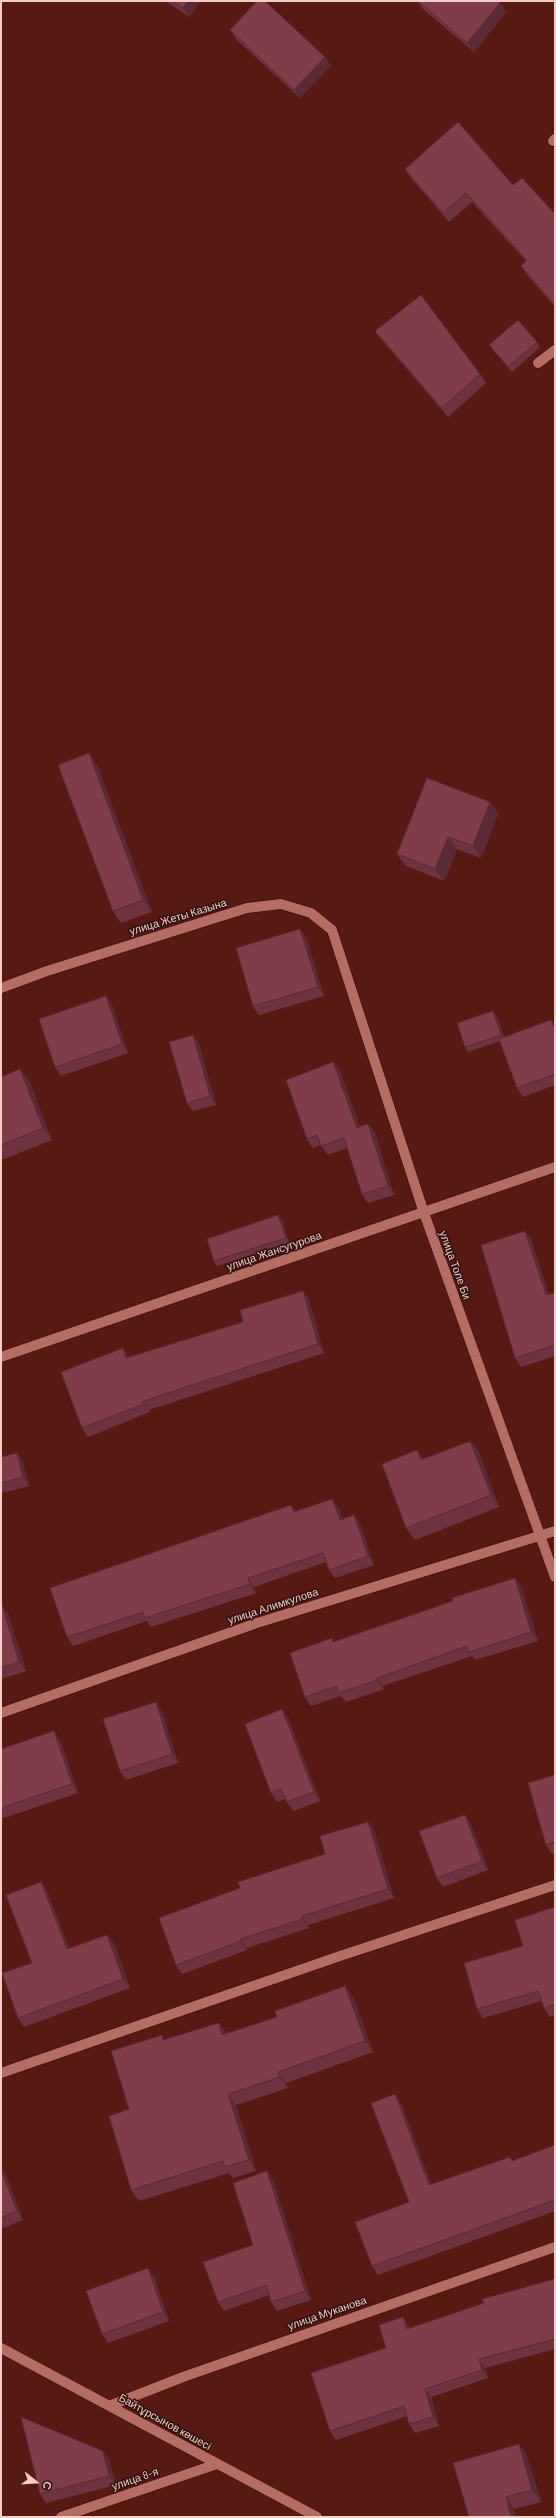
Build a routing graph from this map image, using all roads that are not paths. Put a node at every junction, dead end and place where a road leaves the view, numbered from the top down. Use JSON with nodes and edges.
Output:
{"nodes":[{"id":1,"x":555,"y":350,"type":"edge"},
{"id":2,"x":538,"y":363,"type":"dead end"},
{"id":3,"x":342,"y":958,"type":"joint"},
{"id":4,"x":1,"y":988,"type":"edge"},
{"id":5,"x":555,"y":1167,"type":"edge"},
{"id":6,"x":424,"y":1213,"type":"junction"},
{"id":7,"x":1,"y":1357,"type":"edge"},
{"id":8,"x":555,"y":1531,"type":"edge"},
{"id":9,"x":540,"y":1536,"type":"junction"},
{"id":10,"x":555,"y":1577,"type":"edge"},
{"id":11,"x":1,"y":1712,"type":"edge"},
{"id":12,"x":555,"y":1885,"type":"edge"},
{"id":13,"x":1,"y":2073,"type":"edge"},
{"id":14,"x":555,"y":2247,"type":"edge"},
{"id":15,"x":1,"y":2348,"type":"edge"},
{"id":16,"x":109,"y":2406,"type":"junction"},
{"id":17,"x":217,"y":2464,"type":"junction"},
{"id":18,"x":61,"y":2517,"type":"edge"},
{"id":19,"x":317,"y":2517,"type":"edge"}],
"edges":[{"from":1,"to":2,"type":"street"},
{"from":3,"to":4,"type":"street","name":"улица Жеты Казына"},
{"from":3,"to":6,"type":"street","name":"улица Толе Би"},
{"from":5,"to":6,"type":"street","name":"улица Жансугурова"},
{"from":6,"to":7,"type":"street","name":"улица Жансугурова"},
{"from":6,"to":9,"type":"street","name":"улица Толе Би"},
{"from":8,"to":9,"type":"street","name":"улица Алимкулова"},
{"from":9,"to":10,"type":"street","name":"улица Толе Би"},
{"from":9,"to":11,"type":"street","name":"улица Алимкулова"},
{"from":12,"to":13,"type":"street"},
{"from":14,"to":16,"type":"street","name":"улица Муканова"},
{"from":15,"to":16,"type":"street","name":"Байтұрсынов көшесі"},
{"from":16,"to":17,"type":"street","name":"Байтұрсынов көшесі"},
{"from":17,"to":18,"type":"street","name":"улица 8-я"},
{"from":17,"to":19,"type":"street","name":"Байтұрсынов көшесі"}]}
